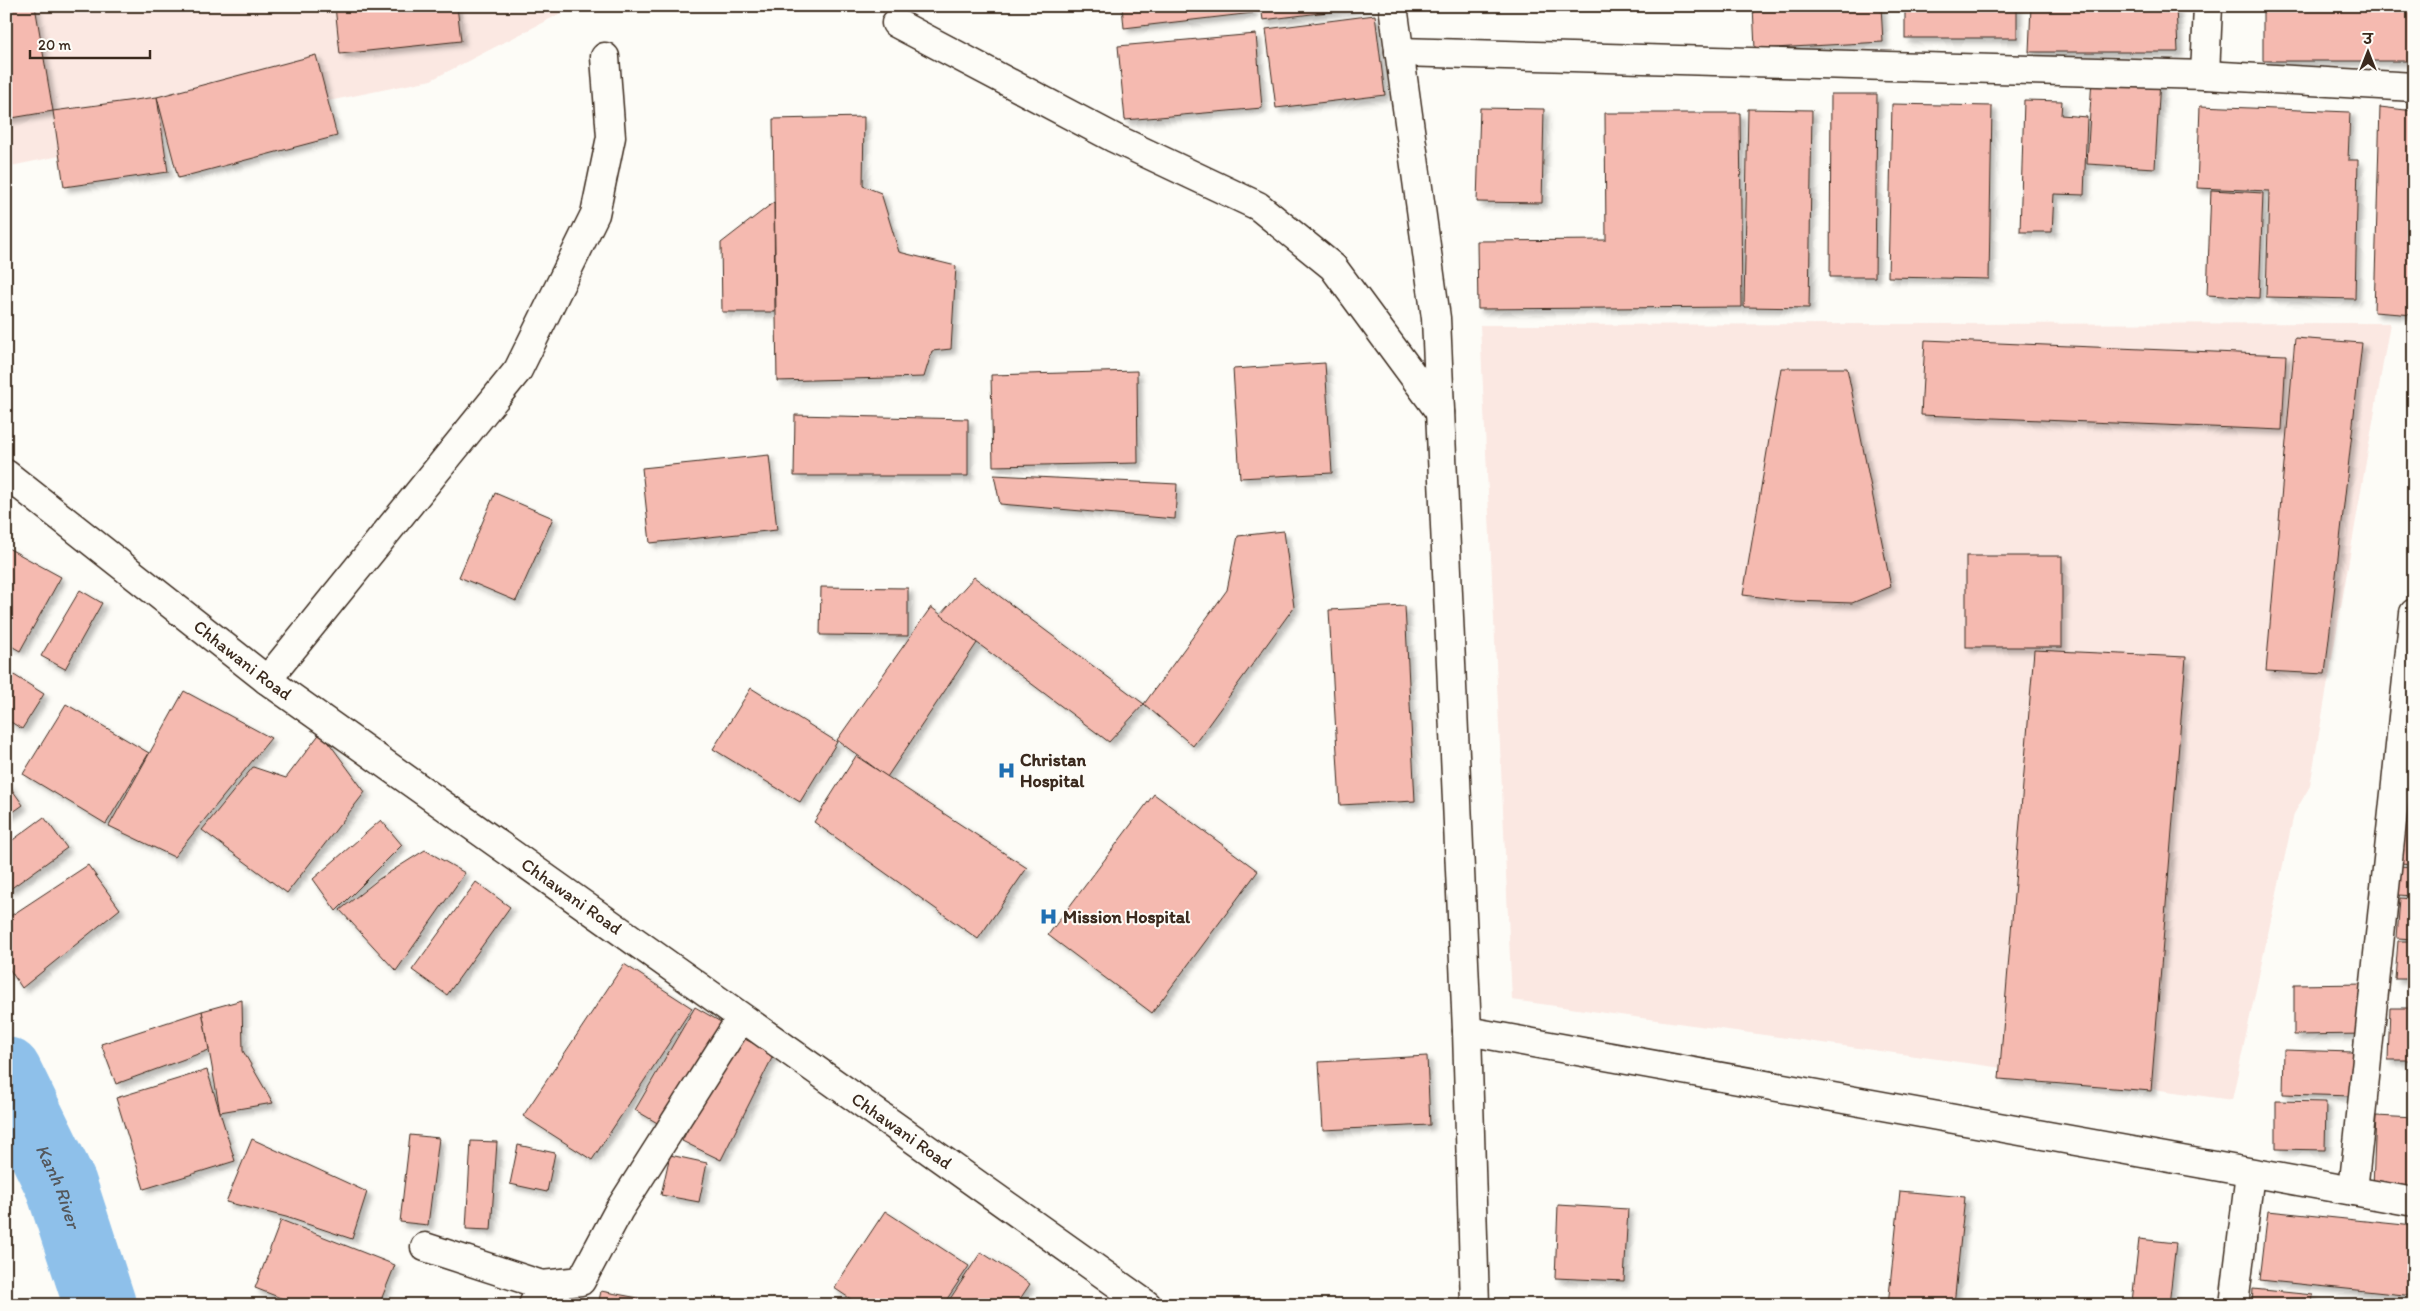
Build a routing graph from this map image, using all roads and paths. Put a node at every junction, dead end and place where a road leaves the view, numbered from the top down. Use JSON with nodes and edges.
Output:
{"nodes":[{"id":1,"x":1393,"y":6,"type":"edge"},
{"id":2,"x":2208,"y":6,"type":"edge"},
{"id":3,"x":896,"y":23,"type":"dead end"},
{"id":4,"x":1400,"y":52,"type":"junction"},
{"id":5,"x":605,"y":57,"type":"dead end"},
{"id":6,"x":2205,"y":75,"type":"junction"},
{"id":7,"x":2414,"y":87,"type":"edge"},
{"id":8,"x":1440,"y":412,"type":"junction"},
{"id":9,"x":6,"y":474,"type":"edge"},
{"id":10,"x":2414,"y":613,"type":"edge"},
{"id":11,"x":266,"y":680,"type":"junction"},
{"id":12,"x":741,"y":1018,"type":"junction"},
{"id":13,"x":1467,"y":1031,"type":"junction"},
{"id":14,"x":2250,"y":1173,"type":"junction"},
{"id":15,"x":2353,"y":1191,"type":"junction"},
{"id":16,"x":2414,"y":1202,"type":"edge"},
{"id":17,"x":425,"y":1247,"type":"dead end"},
{"id":18,"x":538,"y":1295,"type":"edge"},
{"id":19,"x":1147,"y":1305,"type":"edge"},
{"id":20,"x":1475,"y":1305,"type":"edge"},
{"id":21,"x":2234,"y":1305,"type":"edge"}],
"edges":[{"from":1,"to":4,"type":"street"},
{"from":2,"to":6,"type":"street"},
{"from":3,"to":8,"type":"street"},
{"from":4,"to":6,"type":"street"},
{"from":4,"to":8,"type":"street"},
{"from":5,"to":11,"type":"street"},
{"from":6,"to":7,"type":"street"},
{"from":8,"to":13,"type":"street"},
{"from":9,"to":11,"type":"street","name":"Chhawani Road"},
{"from":10,"to":15,"type":"street"},
{"from":11,"to":12,"type":"street","name":"Chhawani Road"},
{"from":12,"to":18,"type":"street"},
{"from":12,"to":19,"type":"street","name":"Chhawani Road"},
{"from":13,"to":14,"type":"street"},
{"from":13,"to":20,"type":"street"},
{"from":14,"to":15,"type":"street"},
{"from":14,"to":21,"type":"street"},
{"from":15,"to":16,"type":"street"},
{"from":17,"to":18,"type":"street"}]}
